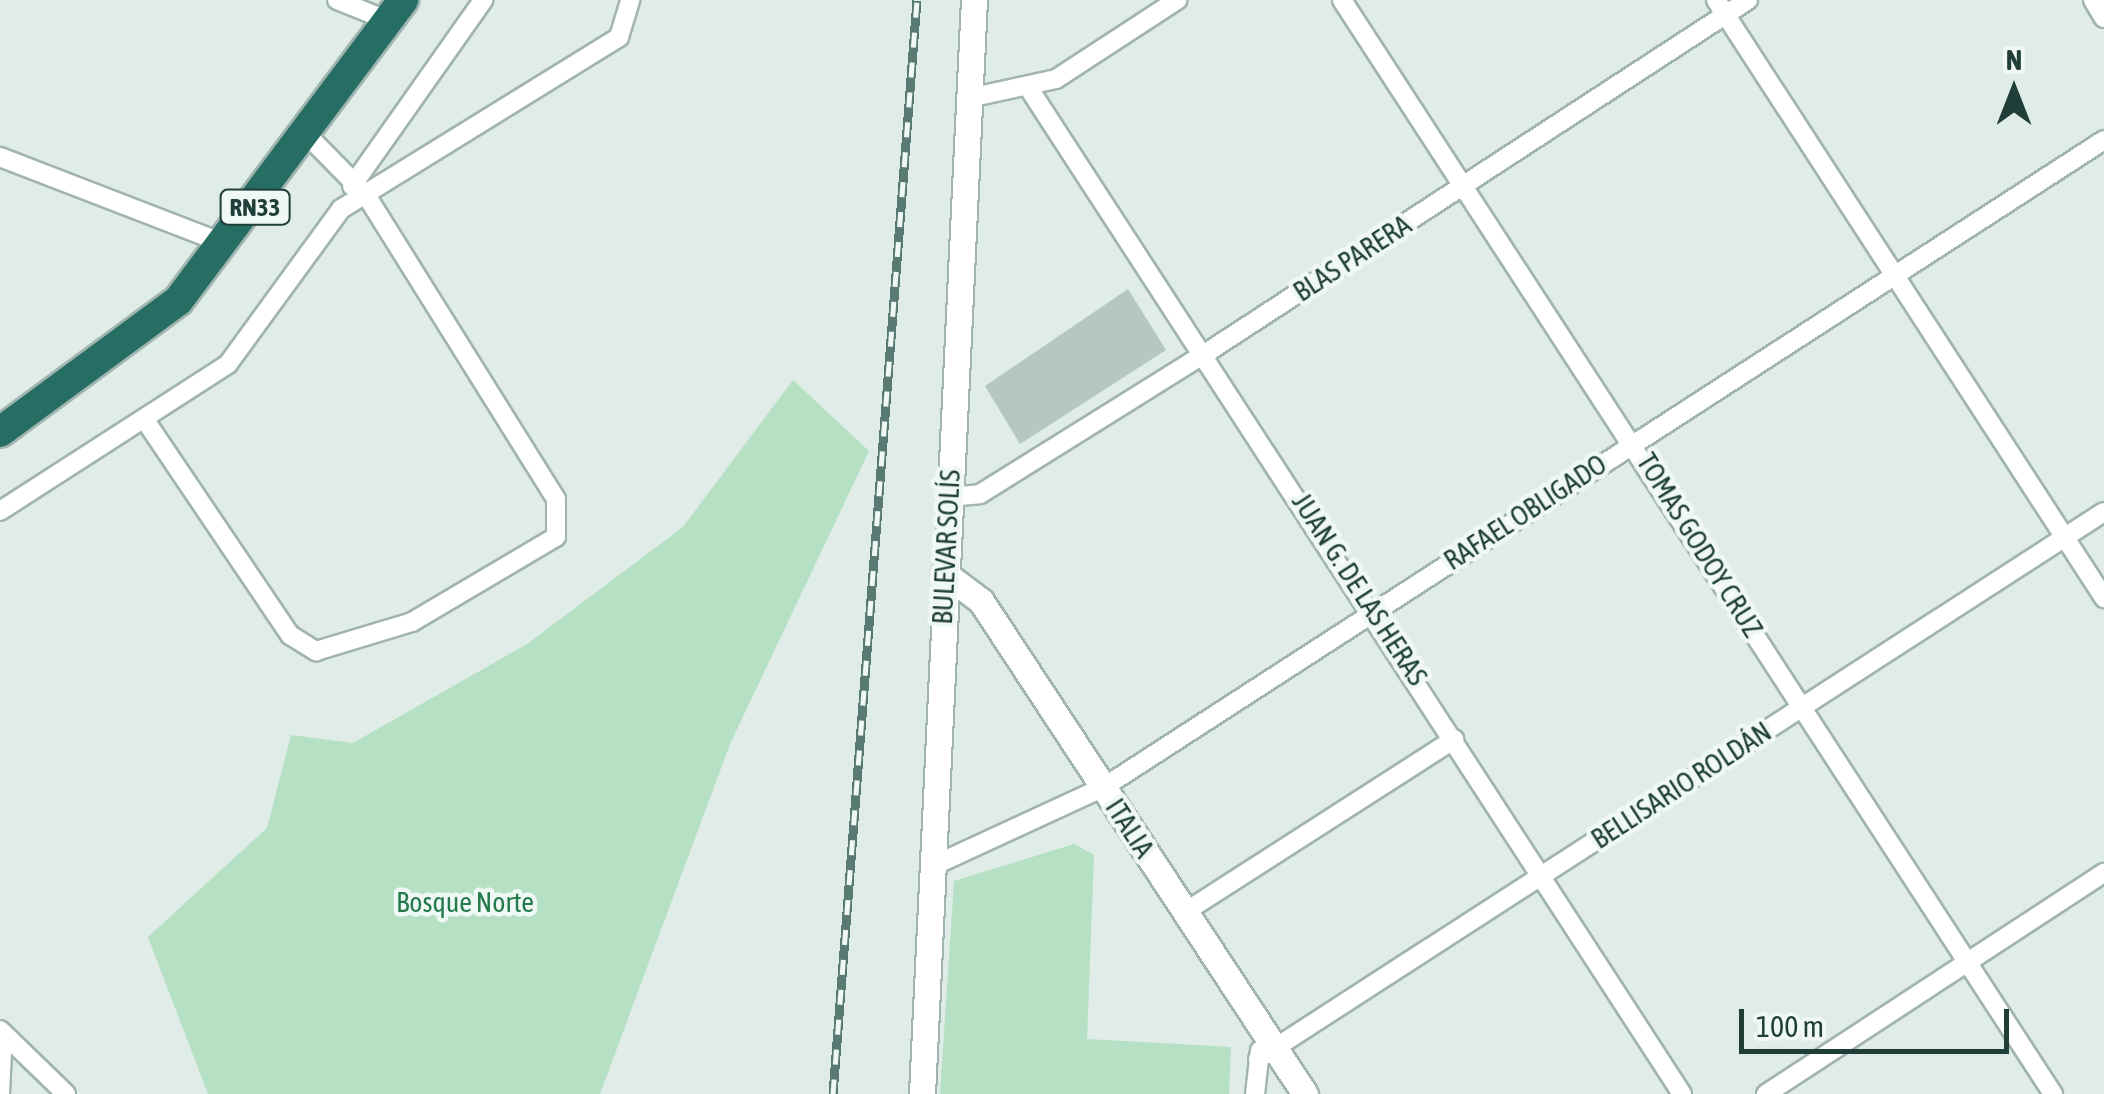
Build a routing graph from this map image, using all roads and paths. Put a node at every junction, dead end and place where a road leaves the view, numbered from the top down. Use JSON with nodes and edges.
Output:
{"nodes":[{"id":1,"x":338,"y":0,"type":"edge"},
{"id":2,"x":482,"y":0,"type":"edge"},
{"id":3,"x":630,"y":0,"type":"edge"},
{"id":4,"x":974,"y":0,"type":"edge"},
{"id":5,"x":1178,"y":0,"type":"edge"},
{"id":6,"x":1342,"y":0,"type":"edge"},
{"id":7,"x":1748,"y":0,"type":"edge"},
{"id":8,"x":2093,"y":0,"type":"edge"},
{"id":9,"x":1720,"y":7,"type":"edge"},
{"id":10,"x":396,"y":10,"type":"edge"},
{"id":11,"x":2104,"y":18,"type":"edge"},
{"id":12,"x":1030,"y":90,"type":"junction"},
{"id":13,"x":969,"y":98,"type":"junction"},
{"id":14,"x":308,"y":136,"type":"junction"},
{"id":15,"x":2104,"y":140,"type":"edge"},
{"id":16,"x":0,"y":157,"type":"edge"},
{"id":17,"x":355,"y":180,"type":"junction"},
{"id":18,"x":1464,"y":186,"type":"junction"},
{"id":19,"x":367,"y":196,"type":"junction"},
{"id":20,"x":341,"y":210,"type":"junction"},
{"id":21,"x":227,"y":245,"type":"junction"},
{"id":22,"x":1893,"y":276,"type":"junction"},
{"id":23,"x":1206,"y":353,"type":"junction"},
{"id":24,"x":147,"y":422,"type":"junction"},
{"id":25,"x":0,"y":432,"type":"edge"},
{"id":26,"x":1634,"y":441,"type":"junction"},
{"id":27,"x":948,"y":496,"type":"junction"},
{"id":28,"x":0,"y":512,"type":"edge"},
{"id":29,"x":2104,"y":512,"type":"edge"},
{"id":30,"x":2065,"y":537,"type":"junction"},
{"id":31,"x":944,"y":572,"type":"junction"},
{"id":32,"x":2104,"y":598,"type":"edge"},
{"id":33,"x":1376,"y":610,"type":"junction"},
{"id":34,"x":1803,"y":706,"type":"junction"},
{"id":35,"x":1454,"y":739,"type":"junction"},
{"id":36,"x":1104,"y":787,"type":"junction"},
{"id":37,"x":935,"y":865,"type":"junction"},
{"id":38,"x":2104,"y":873,"type":"edge"},
{"id":39,"x":1542,"y":876,"type":"junction"},
{"id":40,"x":1185,"y":912,"type":"junction"},
{"id":41,"x":1968,"y":960,"type":"junction"},
{"id":42,"x":1,"y":1032,"type":"edge"},
{"id":43,"x":1265,"y":1047,"type":"junction"},
{"id":44,"x":0,"y":1093,"type":"edge"},
{"id":45,"x":66,"y":1094,"type":"edge"},
{"id":46,"x":922,"y":1094,"type":"edge"},
{"id":47,"x":1255,"y":1094,"type":"edge"},
{"id":48,"x":1305,"y":1094,"type":"edge"},
{"id":49,"x":1682,"y":1094,"type":"edge"},
{"id":50,"x":1766,"y":1094,"type":"edge"},
{"id":51,"x":2054,"y":1094,"type":"edge"}],
"edges":[{"from":1,"to":10,"type":"street"},
{"from":2,"to":17,"type":"street"},
{"from":3,"to":19,"type":"street"},
{"from":4,"to":13,"type":"street","name":"BULEVAR SOLÍS"},
{"from":5,"to":12,"type":"street"},
{"from":6,"to":18,"type":"street","name":"TOMAS GODOY CRUZ"},
{"from":7,"to":9,"type":"street","name":"BLAS PARERA"},
{"from":8,"to":11,"type":"street"},
{"from":9,"to":18,"type":"street","name":"BLAS PARERA"},
{"from":9,"to":22,"type":"street"},
{"from":10,"to":14,"type":"highway","number":"RN33"},
{"from":12,"to":13,"type":"street"},
{"from":12,"to":23,"type":"street","name":"JUAN G. DE LAS HERAS"},
{"from":13,"to":27,"type":"street","name":"BULEVAR SOLÍS"},
{"from":14,"to":17,"type":"street"},
{"from":14,"to":21,"type":"highway","number":"RN33"},
{"from":15,"to":22,"type":"street","name":"RAFAEL OBLIGADO"},
{"from":16,"to":21,"type":"street"},
{"from":17,"to":19,"type":"street"},
{"from":17,"to":20,"type":"street"},
{"from":18,"to":23,"type":"street","name":"BLAS PARERA"},
{"from":18,"to":26,"type":"street","name":"TOMAS GODOY CRUZ"},
{"from":19,"to":20,"type":"street"},
{"from":19,"to":24,"type":"street"},
{"from":20,"to":24,"type":"street"},
{"from":21,"to":25,"type":"highway","number":"RN33"},
{"from":22,"to":26,"type":"street","name":"RAFAEL OBLIGADO"},
{"from":22,"to":30,"type":"street"},
{"from":23,"to":27,"type":"street","name":"BLAS PARERA"},
{"from":23,"to":33,"type":"street","name":"JUAN G. DE LAS HERAS"},
{"from":24,"to":28,"type":"street"},
{"from":26,"to":33,"type":"street","name":"RAFAEL OBLIGADO"},
{"from":26,"to":34,"type":"street","name":"TOMAS GODOY CRUZ"},
{"from":27,"to":31,"type":"street","name":"BULEVAR SOLÍS"},
{"from":29,"to":30,"type":"street","name":"BELLISARIO ROLDÁN"},
{"from":30,"to":32,"type":"street"},
{"from":30,"to":34,"type":"street","name":"BELLISARIO ROLDÁN"},
{"from":31,"to":36,"type":"street","name":"ITALIA"},
{"from":31,"to":37,"type":"street","name":"BULEVAR SOLÍS"},
{"from":33,"to":35,"type":"street","name":"JUAN G. DE LAS HERAS"},
{"from":33,"to":36,"type":"street","name":"RAFAEL OBLIGADO"},
{"from":34,"to":39,"type":"street","name":"BELLISARIO ROLDÁN"},
{"from":34,"to":41,"type":"street","name":"TOMAS GODOY CRUZ"},
{"from":35,"to":39,"type":"street","name":"JUAN G. DE LAS HERAS"},
{"from":35,"to":40,"type":"street"},
{"from":36,"to":37,"type":"street","name":"RAFAEL OBLIGADO"},
{"from":36,"to":40,"type":"street","name":"ITALIA"},
{"from":37,"to":46,"type":"street","name":"BULEVAR SOLÍS"},
{"from":38,"to":41,"type":"street"},
{"from":39,"to":43,"type":"street","name":"BELLISARIO ROLDÁN"},
{"from":39,"to":49,"type":"street","name":"JUAN G. DE LAS HERAS"},
{"from":40,"to":43,"type":"street","name":"ITALIA"},
{"from":41,"to":50,"type":"street"},
{"from":41,"to":51,"type":"street","name":"TOMAS GODOY CRUZ"},
{"from":42,"to":44,"type":"street"},
{"from":42,"to":45,"type":"street"},
{"from":43,"to":47,"type":"street"},
{"from":43,"to":48,"type":"street","name":"ITALIA"}]}
